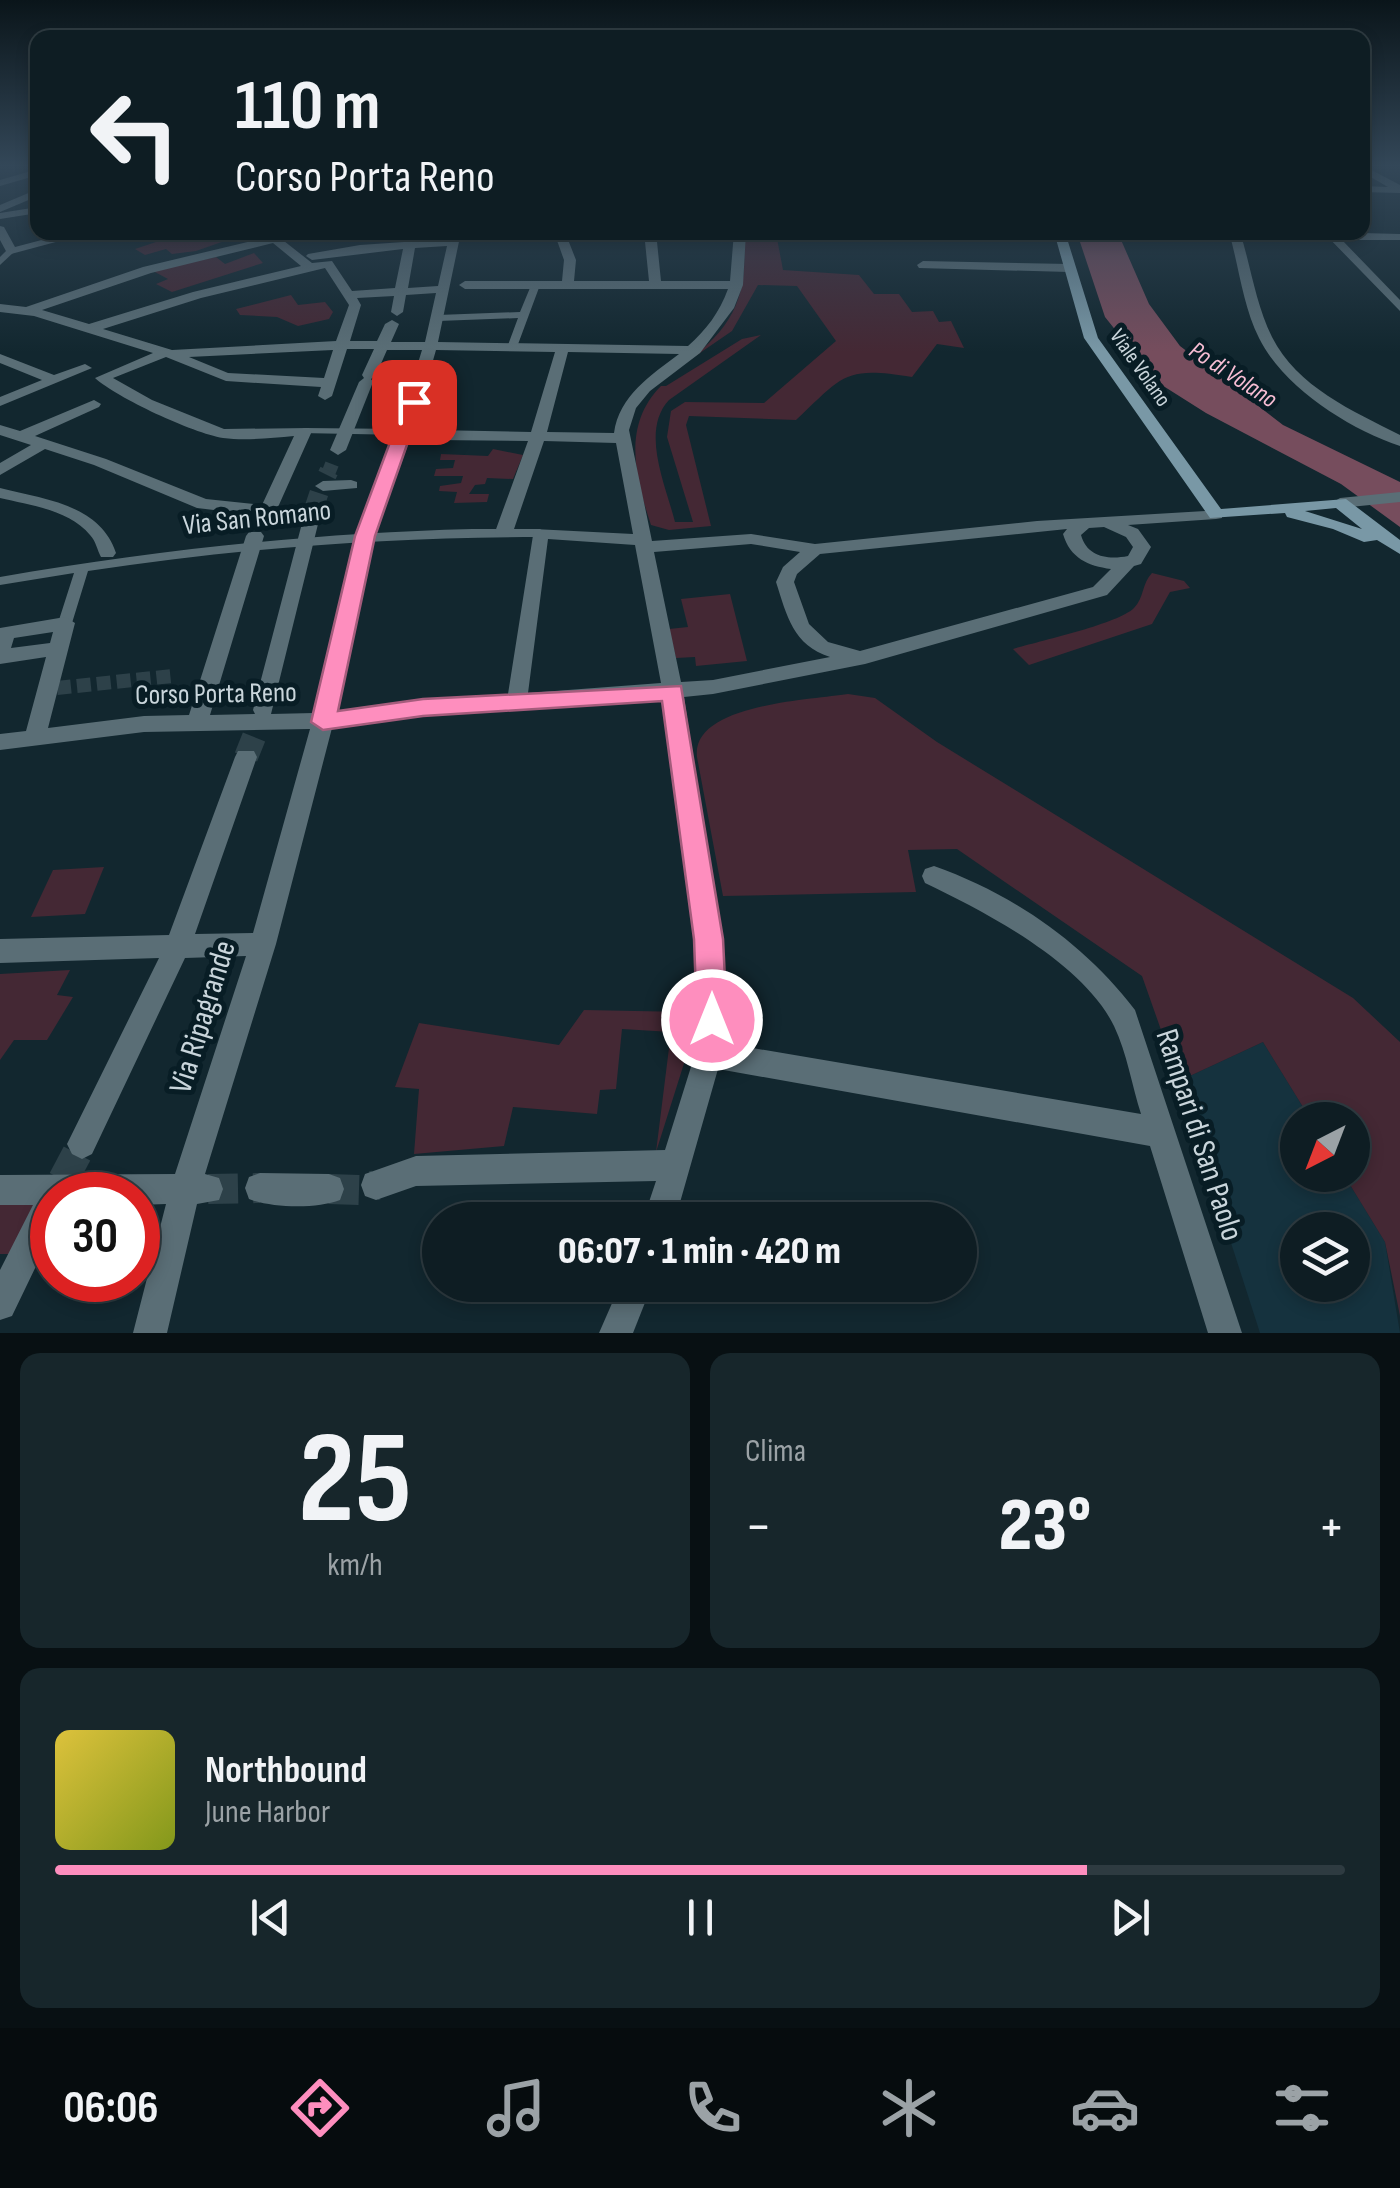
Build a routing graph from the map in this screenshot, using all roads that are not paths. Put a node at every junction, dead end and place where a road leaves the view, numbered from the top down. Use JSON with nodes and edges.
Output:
{"nodes":[{"id":1,"x":0,"y":229,"type":"edge"},
{"id":2,"x":1370,"y":236,"type":"edge"},
{"id":3,"x":1400,"y":238,"type":"edge"},
{"id":4,"x":56,"y":240,"type":"edge"},
{"id":5,"x":262,"y":240,"type":"edge"},
{"id":6,"x":277,"y":240,"type":"edge"},
{"id":7,"x":403,"y":240,"type":"edge"},
{"id":8,"x":411,"y":240,"type":"edge"},
{"id":9,"x":455,"y":240,"type":"edge"},
{"id":10,"x":562,"y":240,"type":"edge"},
{"id":11,"x":651,"y":240,"type":"edge"},
{"id":12,"x":740,"y":240,"type":"edge"},
{"id":13,"x":1061,"y":240,"type":"edge"},
{"id":14,"x":1236,"y":240,"type":"edge"},
{"id":15,"x":1336,"y":240,"type":"edge"},
{"id":16,"x":11,"y":251,"type":"junction"},
{"id":17,"x":0,"y":262,"type":"edge"},
{"id":18,"x":305,"y":263,"type":"junction"},
{"id":19,"x":923,"y":265,"type":"dead end"},
{"id":20,"x":1069,"y":268,"type":"junction"},
{"id":21,"x":535,"y":285,"type":"junction"},
{"id":22,"x":568,"y":285,"type":"junction"},
{"id":23,"x":656,"y":285,"type":"junction"},
{"id":24,"x":737,"y":285,"type":"junction"},
{"id":25,"x":453,"y":286,"type":"junction"},
{"id":26,"x":402,"y":291,"type":"junction"},
{"id":27,"x":350,"y":295,"type":"junction"},
{"id":28,"x":1400,"y":307,"type":"edge"},
{"id":29,"x":0,"y":308,"type":"edge"},
{"id":30,"x":28,"y":311,"type":"junction"},
{"id":31,"x":525,"y":316,"type":"junction"},
{"id":32,"x":438,"y":318,"type":"junction"},
{"id":33,"x":88,"y":329,"type":"junction"},
{"id":34,"x":431,"y":344,"type":"junction"},
{"id":35,"x":345,"y":345,"type":"junction"},
{"id":36,"x":382,"y":345,"type":"junction"},
{"id":37,"x":513,"y":345,"type":"junction"},
{"id":38,"x":563,"y":346,"type":"junction"},
{"id":39,"x":628,"y":348,"type":"junction"},
{"id":40,"x":694,"y":350,"type":"junction"},
{"id":41,"x":169,"y":354,"type":"junction"},
{"id":42,"x":0,"y":358,"type":"edge"},
{"id":43,"x":85,"y":368,"type":"dead end"},
{"id":44,"x":53,"y":380,"type":"junction"},
{"id":45,"x":653,"y":384,"type":"junction"},
{"id":46,"x":0,"y":402,"type":"edge"},
{"id":47,"x":94,"y":404,"type":"dead end"},
{"id":48,"x":0,"y":430,"type":"edge"},
{"id":49,"x":304,"y":430,"type":"junction"},
{"id":50,"x":346,"y":430,"type":"junction"},
{"id":51,"x":404,"y":433,"type":"junction"},
{"id":52,"x":433,"y":435,"type":"joint"},
{"id":53,"x":538,"y":436,"type":"junction"},
{"id":54,"x":18,"y":438,"type":"junction"},
{"id":55,"x":621,"y":438,"type":"junction"},
{"id":56,"x":1400,"y":440,"type":"edge"},
{"id":57,"x":43,"y":444,"type":"junction"},
{"id":58,"x":0,"y":470,"type":"edge"},
{"id":59,"x":327,"y":477,"type":"junction"},
{"id":60,"x":351,"y":485,"type":"dead end"},
{"id":61,"x":0,"y":492,"type":"edge"},
{"id":62,"x":1400,"y":497,"type":"edge"},
{"id":63,"x":1340,"y":503,"type":"junction"},
{"id":64,"x":1272,"y":510,"type":"junction"},
{"id":65,"x":1216,"y":514,"type":"junction"},
{"id":66,"x":1194,"y":516,"type":"junction"},
{"id":67,"x":1107,"y":523,"type":"junction"},
{"id":68,"x":1084,"y":524,"type":"junction"},
{"id":69,"x":1026,"y":527,"type":"junction"},
{"id":70,"x":258,"y":529,"type":"junction"},
{"id":71,"x":504,"y":532,"type":"junction"},
{"id":72,"x":540,"y":533,"type":"junction"},
{"id":73,"x":365,"y":536,"type":"junction"},
{"id":74,"x":304,"y":538,"type":"junction"},
{"id":75,"x":1138,"y":538,"type":"junction"},
{"id":76,"x":1072,"y":541,"type":"junction"},
{"id":77,"x":643,"y":544,"type":"junction"},
{"id":78,"x":815,"y":549,"type":"junction"},
{"id":79,"x":1400,"y":551,"type":"edge"},
{"id":80,"x":106,"y":558,"type":"junction"},
{"id":81,"x":1089,"y":558,"type":"junction"},
{"id":82,"x":1127,"y":563,"type":"junction"},
{"id":83,"x":83,"y":566,"type":"junction"},
{"id":84,"x":0,"y":581,"type":"edge"},
{"id":85,"x":1075,"y":597,"type":"junction"},
{"id":86,"x":65,"y":622,"type":"junction"},
{"id":87,"x":60,"y":648,"type":"junction"},
{"id":88,"x":0,"y":655,"type":"edge"},
{"id":89,"x":865,"y":657,"type":"junction"},
{"id":90,"x":673,"y":692,"type":"junction"},
{"id":91,"x":517,"y":702,"type":"junction"},
{"id":92,"x":323,"y":722,"type":"junction"},
{"id":93,"x":197,"y":724,"type":"junction"},
{"id":94,"x":256,"y":730,"type":"junction"},
{"id":95,"x":34,"y":736,"type":"junction"},
{"id":96,"x":0,"y":742,"type":"edge"},
{"id":97,"x":934,"y":876,"type":"dead end"},
{"id":98,"x":262,"y":944,"type":"junction"},
{"id":99,"x":178,"y":946,"type":"junction"},
{"id":100,"x":0,"y":951,"type":"edge"},
{"id":101,"x":710,"y":1054,"type":"junction"},
{"id":102,"x":1163,"y":1133,"type":"junction"},
{"id":103,"x":82,"y":1144,"type":"tunnel mouth"},
{"id":104,"x":678,"y":1165,"type":"junction"},
{"id":105,"x":376,"y":1185,"type":"tunnel mouth"},
{"id":106,"x":260,"y":1188,"type":"tunnel mouth"},
{"id":107,"x":329,"y":1189,"type":"tunnel mouth"},
{"id":108,"x":0,"y":1190,"type":"edge"},
{"id":109,"x":160,"y":1190,"type":"edge"},
{"id":110,"x":196,"y":1190,"type":"junction"},
{"id":111,"x":30,"y":1191,"type":"edge"},
{"id":112,"x":665,"y":1202,"type":"edge"},
{"id":113,"x":30,"y":1246,"type":"edge"},
{"id":114,"x":629,"y":1302,"type":"edge"},
{"id":115,"x":0,"y":1304,"type":"edge"},
{"id":116,"x":150,"y":1333,"type":"edge"},
{"id":117,"x":616,"y":1333,"type":"edge"},
{"id":118,"x":1224,"y":1333,"type":"edge"}],
"edges":[{"from":1,"to":16,"type":"street"},
{"from":2,"to":3,"type":"street"},
{"from":4,"to":16,"type":"street"},
{"from":5,"to":30,"type":"street"},
{"from":6,"to":18,"type":"street"},
{"from":7,"to":18,"type":"street"},
{"from":8,"to":26,"type":"street"},
{"from":9,"to":25,"type":"street","name":"Via Ripagrande"},
{"from":10,"to":22,"type":"street"},
{"from":11,"to":23,"type":"street"},
{"from":12,"to":24,"type":"street"},
{"from":13,"to":20,"type":"main road","name":"Viale Volano"},
{"from":14,"to":56,"type":"street"},
{"from":15,"to":28,"type":"street"},
{"from":16,"to":17,"type":"street"},
{"from":18,"to":27,"type":"street"},
{"from":18,"to":33,"type":"street"},
{"from":19,"to":20,"type":"street"},
{"from":20,"to":65,"type":"main road","name":"Viale Volano"},
{"from":21,"to":22,"type":"street"},
{"from":21,"to":25,"type":"street"},
{"from":21,"to":31,"type":"street"},
{"from":22,"to":23,"type":"street"},
{"from":23,"to":24,"type":"street"},
{"from":24,"to":40,"type":"street"},
{"from":25,"to":26,"type":"street"},
{"from":25,"to":32,"type":"street","name":"Via Ripagrande"},
{"from":26,"to":27,"type":"street"},
{"from":26,"to":36,"type":"street"},
{"from":27,"to":35,"type":"street"},
{"from":29,"to":30,"type":"street"},
{"from":30,"to":33,"type":"street"},
{"from":31,"to":32,"type":"street"},
{"from":31,"to":37,"type":"street"},
{"from":32,"to":34,"type":"street","name":"Via Ripagrande"},
{"from":33,"to":41,"type":"street"},
{"from":34,"to":36,"type":"street"},
{"from":34,"to":37,"type":"street"},
{"from":34,"to":51,"type":"street","name":"Via Ripagrande"},
{"from":35,"to":36,"type":"street"},
{"from":35,"to":41,"type":"street"},
{"from":35,"to":41,"type":"street"},
{"from":36,"to":50,"type":"street"},
{"from":37,"to":38,"type":"street"},
{"from":38,"to":39,"type":"street"},
{"from":38,"to":53,"type":"street"},
{"from":39,"to":40,"type":"street"},
{"from":39,"to":45,"type":"street"},
{"from":40,"to":45,"type":"street"},
{"from":41,"to":49,"type":"street"},
{"from":42,"to":44,"type":"street"},
{"from":43,"to":44,"type":"street"},
{"from":44,"to":46,"type":"street"},
{"from":45,"to":55,"type":"street"},
{"from":47,"to":54,"type":"street"},
{"from":48,"to":54,"type":"street"},
{"from":49,"to":50,"type":"street"},
{"from":49,"to":70,"type":"street"},
{"from":50,"to":51,"type":"street"},
{"from":50,"to":59,"type":"street"},
{"from":51,"to":52,"type":"street"},
{"from":51,"to":73,"type":"street","name":"Via Ripagrande"},
{"from":52,"to":53,"type":"street"},
{"from":53,"to":55,"type":"street"},
{"from":53,"to":71,"type":"street"},
{"from":54,"to":57,"type":"street"},
{"from":55,"to":77,"type":"street"},
{"from":57,"to":58,"type":"street"},
{"from":57,"to":70,"type":"street"},
{"from":59,"to":60,"type":"street"},
{"from":59,"to":74,"type":"street"},
{"from":61,"to":80,"type":"street"},
{"from":62,"to":63,"type":"street"},
{"from":63,"to":64,"type":"main road"},
{"from":63,"to":79,"type":"main road"},
{"from":64,"to":65,"type":"main road"},
{"from":64,"to":79,"type":"main road"},
{"from":65,"to":66,"type":"street"},
{"from":66,"to":67,"type":"street","name":"Via San Romano"},
{"from":66,"to":75,"type":"street"},
{"from":67,"to":68,"type":"street","name":"Via San Romano"},
{"from":67,"to":75,"type":"street"},
{"from":68,"to":69,"type":"street","name":"Via San Romano"},
{"from":68,"to":76,"type":"street"},
{"from":69,"to":76,"type":"street"},
{"from":69,"to":78,"type":"street","name":"Via San Romano"},
{"from":70,"to":74,"type":"street","name":"Via San Romano"},
{"from":70,"to":80,"type":"street","name":"Via San Romano"},
{"from":70,"to":93,"type":"street"},
{"from":71,"to":72,"type":"street","name":"Via San Romano"},
{"from":71,"to":73,"type":"street","name":"Via San Romano"},
{"from":72,"to":77,"type":"street","name":"Via San Romano"},
{"from":72,"to":91,"type":"street"},
{"from":73,"to":74,"type":"street","name":"Via San Romano"},
{"from":73,"to":92,"type":"street","name":"Via Ripagrande"},
{"from":74,"to":94,"type":"street"},
{"from":75,"to":82,"type":"street"},
{"from":76,"to":81,"type":"street"},
{"from":77,"to":78,"type":"street","name":"Via San Romano"},
{"from":77,"to":90,"type":"street"},
{"from":78,"to":89,"type":"street"},
{"from":80,"to":83,"type":"street","name":"Via San Romano"},
{"from":81,"to":82,"type":"street"},
{"from":81,"to":85,"type":"street"},
{"from":82,"to":85,"type":"street","name":"Corso Porta Reno"},
{"from":83,"to":84,"type":"street","name":"Via San Romano"},
{"from":83,"to":86,"type":"street"},
{"from":85,"to":89,"type":"street","name":"Corso Porta Reno"},
{"from":86,"to":87,"type":"street"},
{"from":86,"to":88,"type":"street"},
{"from":87,"to":88,"type":"street"},
{"from":87,"to":95,"type":"street"},
{"from":89,"to":90,"type":"street","name":"Corso Porta Reno"},
{"from":90,"to":91,"type":"street","name":"Corso Porta Reno"},
{"from":90,"to":101,"type":"street"},
{"from":91,"to":92,"type":"street","name":"Corso Porta Reno"},
{"from":92,"to":94,"type":"street","name":"Corso Porta Reno"},
{"from":92,"to":98,"type":"street","name":"Via Ripagrande"},
{"from":93,"to":94,"type":"street","name":"Corso Porta Reno"},
{"from":93,"to":95,"type":"street","name":"Corso Porta Reno"},
{"from":94,"to":99,"type":"street"},
{"from":95,"to":96,"type":"street","name":"Corso Porta Reno"},
{"from":97,"to":102,"type":"street","name":"Rampari di San Paolo"},
{"from":98,"to":99,"type":"street"},
{"from":98,"to":110,"type":"street","name":"Via Ripagrande"},
{"from":99,"to":100,"type":"street"},
{"from":99,"to":103,"type":"street"},
{"from":101,"to":102,"type":"street"},
{"from":101,"to":104,"type":"street"},
{"from":102,"to":118,"type":"street","name":"Rampari di San Paolo"},
{"from":104,"to":105,"type":"street"},
{"from":104,"to":112,"type":"street"},
{"from":106,"to":107,"type":"street"},
{"from":108,"to":111,"type":"street"},
{"from":109,"to":110,"type":"street"},
{"from":110,"to":116,"type":"street","name":"Via Ripagrande"},
{"from":113,"to":115,"type":"street"},
{"from":114,"to":117,"type":"street"}]}
